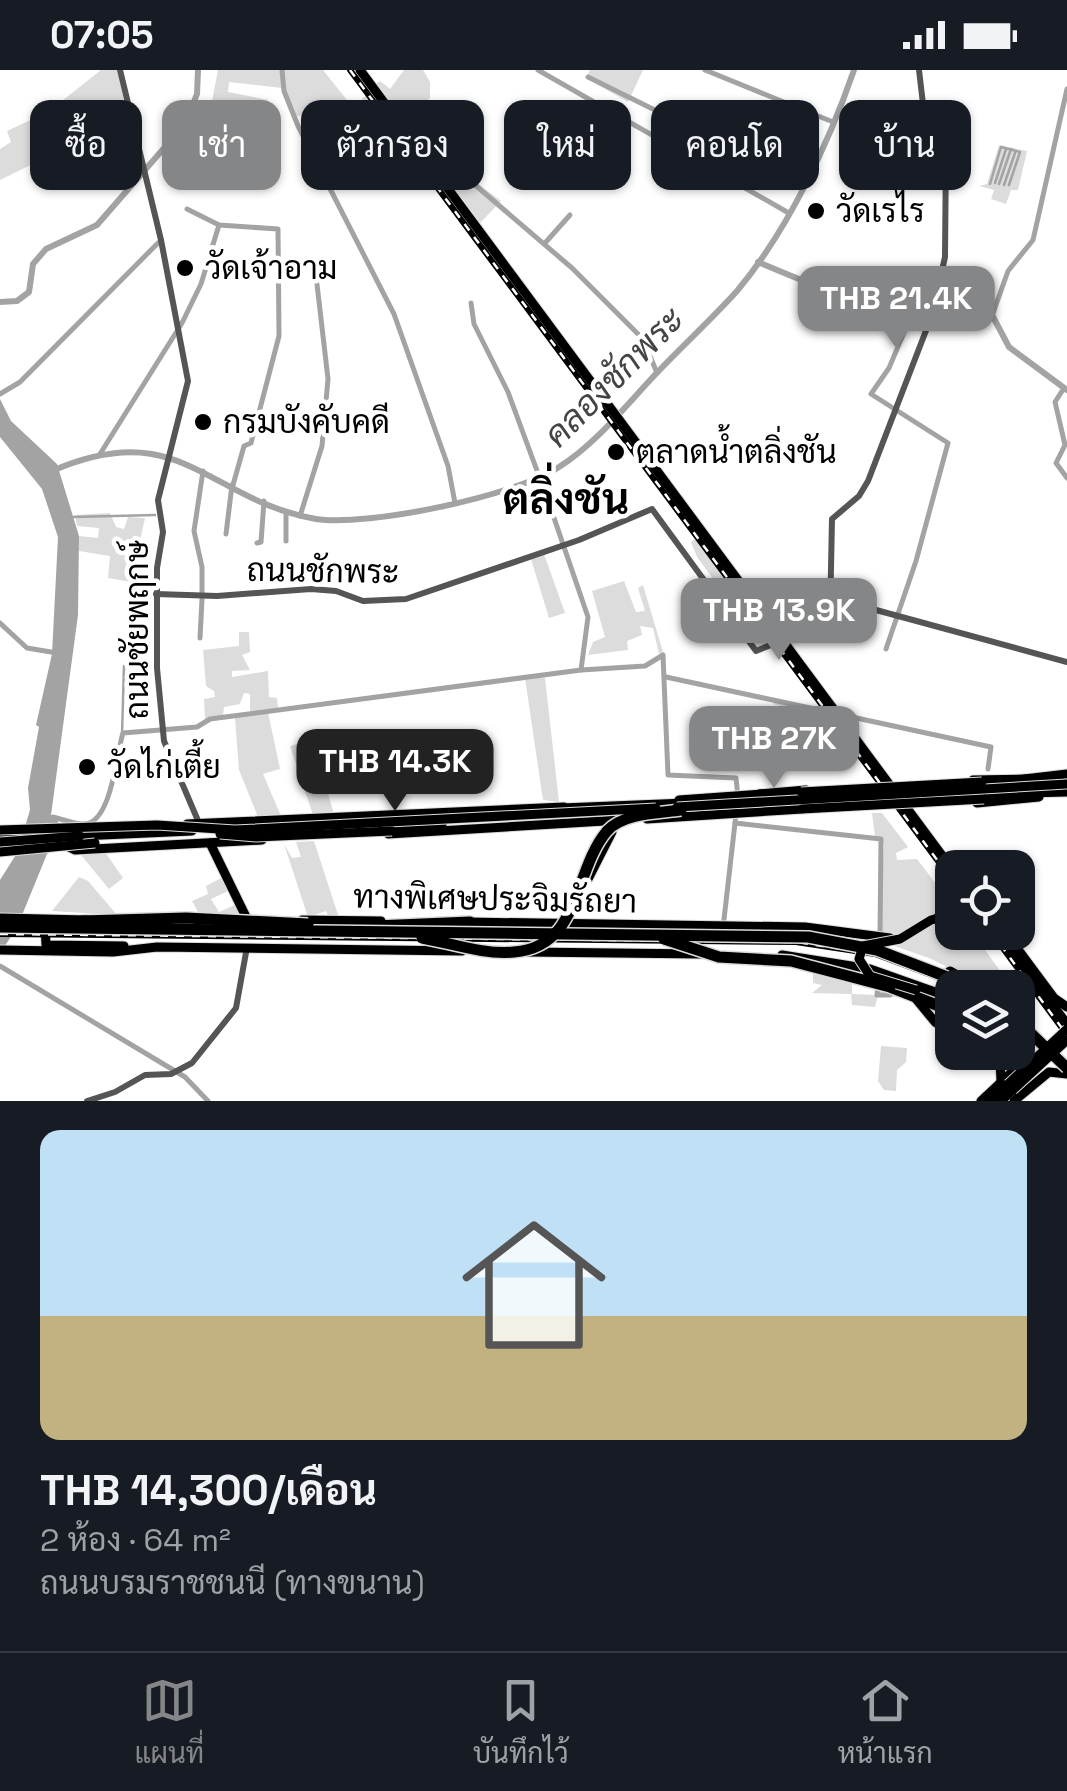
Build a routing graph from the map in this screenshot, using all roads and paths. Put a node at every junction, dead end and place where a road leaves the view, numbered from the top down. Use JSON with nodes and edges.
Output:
{"nodes":[{"id":1,"x":120,"y":70,"type":"edge"},
{"id":2,"x":360,"y":70,"type":"edge"},
{"id":3,"x":920,"y":70,"type":"edge"},
{"id":4,"x":156,"y":594,"type":"junction"},
{"id":5,"x":830,"y":618,"type":"junction"},
{"id":6,"x":784,"y":641,"type":"junction"},
{"id":7,"x":1067,"y":662,"type":"edge"},
{"id":8,"x":840,"y":716,"type":"junction"},
{"id":9,"x":874,"y":761,"type":"junction"},
{"id":10,"x":1026,"y":778,"type":"junction"},
{"id":11,"x":902,"y":784,"type":"junction"},
{"id":12,"x":1067,"y":786,"type":"edge"},
{"id":13,"x":982,"y":790,"type":"junction"},
{"id":14,"x":759,"y":794,"type":"junction"},
{"id":15,"x":1042,"y":795,"type":"junction"},
{"id":16,"x":802,"y":800,"type":"junction"},
{"id":17,"x":735,"y":805,"type":"junction"},
{"id":18,"x":913,"y":805,"type":"junction"},
{"id":19,"x":564,"y":807,"type":"junction"},
{"id":20,"x":461,"y":810,"type":"junction"},
{"id":21,"x":680,"y":810,"type":"junction"},
{"id":22,"x":750,"y":813,"type":"junction"},
{"id":23,"x":915,"y":818,"type":"junction"},
{"id":24,"x":593,"y":820,"type":"junction"},
{"id":25,"x":625,"y":820,"type":"junction"},
{"id":26,"x":171,"y":824,"type":"junction"},
{"id":27,"x":194,"y":825,"type":"junction"},
{"id":28,"x":301,"y":828,"type":"junction"},
{"id":29,"x":486,"y":828,"type":"junction"},
{"id":30,"x":606,"y":832,"type":"junction"},
{"id":31,"x":149,"y":837,"type":"junction"},
{"id":32,"x":0,"y":840,"type":"edge"},
{"id":33,"x":208,"y":840,"type":"junction"},
{"id":34,"x":940,"y":850,"type":"edge"},
{"id":35,"x":940,"y":850,"type":"edge"},
{"id":36,"x":568,"y":915,"type":"junction"},
{"id":37,"x":935,"y":918,"type":"edge"},
{"id":38,"x":931,"y":920,"type":"junction"},
{"id":39,"x":0,"y":922,"type":"edge"},
{"id":40,"x":77,"y":922,"type":"junction"},
{"id":41,"x":470,"y":922,"type":"junction"},
{"id":42,"x":548,"y":923,"type":"junction"},
{"id":43,"x":583,"y":923,"type":"junction"},
{"id":44,"x":134,"y":924,"type":"junction"},
{"id":45,"x":247,"y":924,"type":"junction"},
{"id":46,"x":377,"y":928,"type":"junction"},
{"id":47,"x":635,"y":934,"type":"junction"},
{"id":48,"x":156,"y":946,"type":"junction"},
{"id":49,"x":246,"y":947,"type":"junction"},
{"id":50,"x":142,"y":948,"type":"junction"},
{"id":51,"x":0,"y":950,"type":"edge"},
{"id":52,"x":1014,"y":950,"type":"edge"},
{"id":53,"x":1015,"y":950,"type":"edge"},
{"id":54,"x":1016,"y":950,"type":"edge"},
{"id":55,"x":781,"y":955,"type":"junction"},
{"id":56,"x":938,"y":970,"type":"edge"},
{"id":57,"x":935,"y":973,"type":"edge"},
{"id":58,"x":884,"y":984,"type":"junction"},
{"id":59,"x":1044,"y":989,"type":"junction"},
{"id":60,"x":935,"y":995,"type":"edge"},
{"id":61,"x":935,"y":995,"type":"edge"},
{"id":62,"x":935,"y":1004,"type":"edge"},
{"id":63,"x":1064,"y":1006,"type":"edge"},
{"id":64,"x":935,"y":1022,"type":"edge"},
{"id":65,"x":1065,"y":1024,"type":"edge"},
{"id":66,"x":1035,"y":1033,"type":"edge"},
{"id":67,"x":1035,"y":1037,"type":"edge"},
{"id":68,"x":1067,"y":1042,"type":"edge"},
{"id":69,"x":1035,"y":1048,"type":"edge"},
{"id":70,"x":1067,"y":1060,"type":"edge"},
{"id":71,"x":1035,"y":1061,"type":"edge"},
{"id":72,"x":1067,"y":1072,"type":"edge"},
{"id":73,"x":1040,"y":1078,"type":"junction"},
{"id":74,"x":1009,"y":1089,"type":"edge"},
{"id":75,"x":92,"y":1100,"type":"edge"},
{"id":76,"x":981,"y":1101,"type":"edge"},
{"id":77,"x":991,"y":1101,"type":"edge"},
{"id":78,"x":1001,"y":1101,"type":"edge"}],
"edges":[{"from":1,"to":4,"type":"street","name":"ถนนชัยพฤกษ์"},
{"from":2,"to":6,"type":"main road"},
{"from":3,"to":5,"type":"street"},
{"from":4,"to":6,"type":"street","name":"ถนนชักพระ"},
{"from":4,"to":27,"type":"street","name":"ถนนชัยพฤกษ์"},
{"from":5,"to":6,"type":"street"},
{"from":5,"to":7,"type":"street"},
{"from":6,"to":8,"type":"main road"},
{"from":8,"to":9,"type":"main road"},
{"from":8,"to":34,"type":"main road"},
{"from":9,"to":11,"type":"main road"},
{"from":9,"to":23,"type":"main road"},
{"from":10,"to":11,"type":"main road"},
{"from":10,"to":12,"type":"main road"},
{"from":10,"to":13,"type":"main road"},
{"from":11,"to":18,"type":"main road"},
{"from":12,"to":13,"type":"main road"},
{"from":12,"to":15,"type":"main road"},
{"from":12,"to":21,"type":"main road","bridge":true},
{"from":12,"to":28,"type":"main road","bridge":true},
{"from":13,"to":15,"type":"main road"},
{"from":13,"to":16,"type":"main road","bridge":true},
{"from":14,"to":16,"type":"main road"},
{"from":14,"to":17,"type":"main road"},
{"from":14,"to":22,"type":"main road"},
{"from":15,"to":18,"type":"main road"},
{"from":16,"to":17,"type":"main road"},
{"from":16,"to":22,"type":"main road"},
{"from":17,"to":19,"type":"main road"},
{"from":17,"to":22,"type":"main road"},
{"from":17,"to":24,"type":"main road"},
{"from":17,"to":25,"type":"main road"},
{"from":18,"to":23,"type":"main road"},
{"from":19,"to":20,"type":"main road"},
{"from":19,"to":31,"type":"main road"},
{"from":20,"to":27,"type":"main road"},
{"from":20,"to":27,"type":"main road","bridge":true},
{"from":21,"to":28,"type":"main road","bridge":true},
{"from":21,"to":46,"type":"highway","bridge":true},
{"from":23,"to":35,"type":"main road"},
{"from":24,"to":25,"type":"main road"},
{"from":24,"to":29,"type":"main road"},
{"from":24,"to":30,"type":"main road"},
{"from":24,"to":31,"type":"main road"},
{"from":25,"to":30,"type":"main road"},
{"from":26,"to":27,"type":"main road"},
{"from":26,"to":31,"type":"main road"},
{"from":26,"to":33,"type":"main road"},
{"from":27,"to":28,"type":"main road","bridge":true},
{"from":27,"to":32,"type":"main road","bridge":true},
{"from":28,"to":33,"type":"main road","bridge":true},
{"from":29,"to":33,"type":"main road"},
{"from":29,"to":33,"type":"main road","bridge":true},
{"from":30,"to":36,"type":"main road"},
{"from":31,"to":32,"type":"main road","bridge":true},
{"from":31,"to":32,"type":"main road","bridge":true},
{"from":31,"to":33,"type":"main road"},
{"from":32,"to":33,"type":"main road","bridge":true},
{"from":33,"to":45,"type":"main road"},
{"from":36,"to":42,"type":"main road"},
{"from":36,"to":43,"type":"main road"},
{"from":37,"to":38,"type":"main road"},
{"from":38,"to":43,"type":"main road","bridge":true},
{"from":38,"to":60,"type":"main road","bridge":true},
{"from":39,"to":40,"type":"highway","name":"ทางพิเศษประจิมรัถยา","bridge":true},
{"from":39,"to":44,"type":"main road","bridge":true},
{"from":39,"to":46,"type":"highway","name":"ทางพิเศษประจิมรัถยา","bridge":true},
{"from":40,"to":46,"type":"highway","bridge":true},
{"from":40,"to":56,"type":"highway","name":"ทางพิเศษประจิมรัถยา","bridge":true},
{"from":41,"to":42,"type":"main road"},
{"from":41,"to":45,"type":"main road"},
{"from":41,"to":46,"type":"highway"},
{"from":42,"to":43,"type":"main road"},
{"from":44,"to":45,"type":"main road"},
{"from":44,"to":50,"type":"main road"},
{"from":45,"to":48,"type":"main road"},
{"from":46,"to":47,"type":"highway","name":"ทางพิเศษประจิมรัถยา","bridge":true},
{"from":47,"to":57,"type":"highway","name":"ทางพิเศษประจิมรัถยา","bridge":true},
{"from":47,"to":58,"type":"highway","bridge":true},
{"from":48,"to":49,"type":"main road"},
{"from":48,"to":50,"type":"main road"},
{"from":49,"to":55,"type":"main road","bridge":true},
{"from":49,"to":75,"type":"street"},
{"from":50,"to":51,"type":"main road"},
{"from":52,"to":65,"type":"main road"},
{"from":53,"to":59,"type":"main road"},
{"from":54,"to":63,"type":"main road"},
{"from":55,"to":58,"type":"main road"},
{"from":55,"to":58,"type":"main road","bridge":true},
{"from":58,"to":61,"type":"main road"},
{"from":58,"to":62,"type":"highway"},
{"from":58,"to":64,"type":"main road"},
{"from":59,"to":63,"type":"main road"},
{"from":59,"to":65,"type":"main road"},
{"from":65,"to":74,"type":"main road","bridge":true},
{"from":66,"to":70,"type":"highway","bridge":true},
{"from":67,"to":72,"type":"highway","bridge":true},
{"from":68,"to":74,"type":"main road","bridge":true},
{"from":69,"to":72,"type":"main road"},
{"from":71,"to":73,"type":"main road"},
{"from":72,"to":73,"type":"main road"},
{"from":73,"to":74,"type":"main road"},
{"from":74,"to":76,"type":"main road"},
{"from":74,"to":77,"type":"main road"},
{"from":74,"to":78,"type":"main road"}]}
